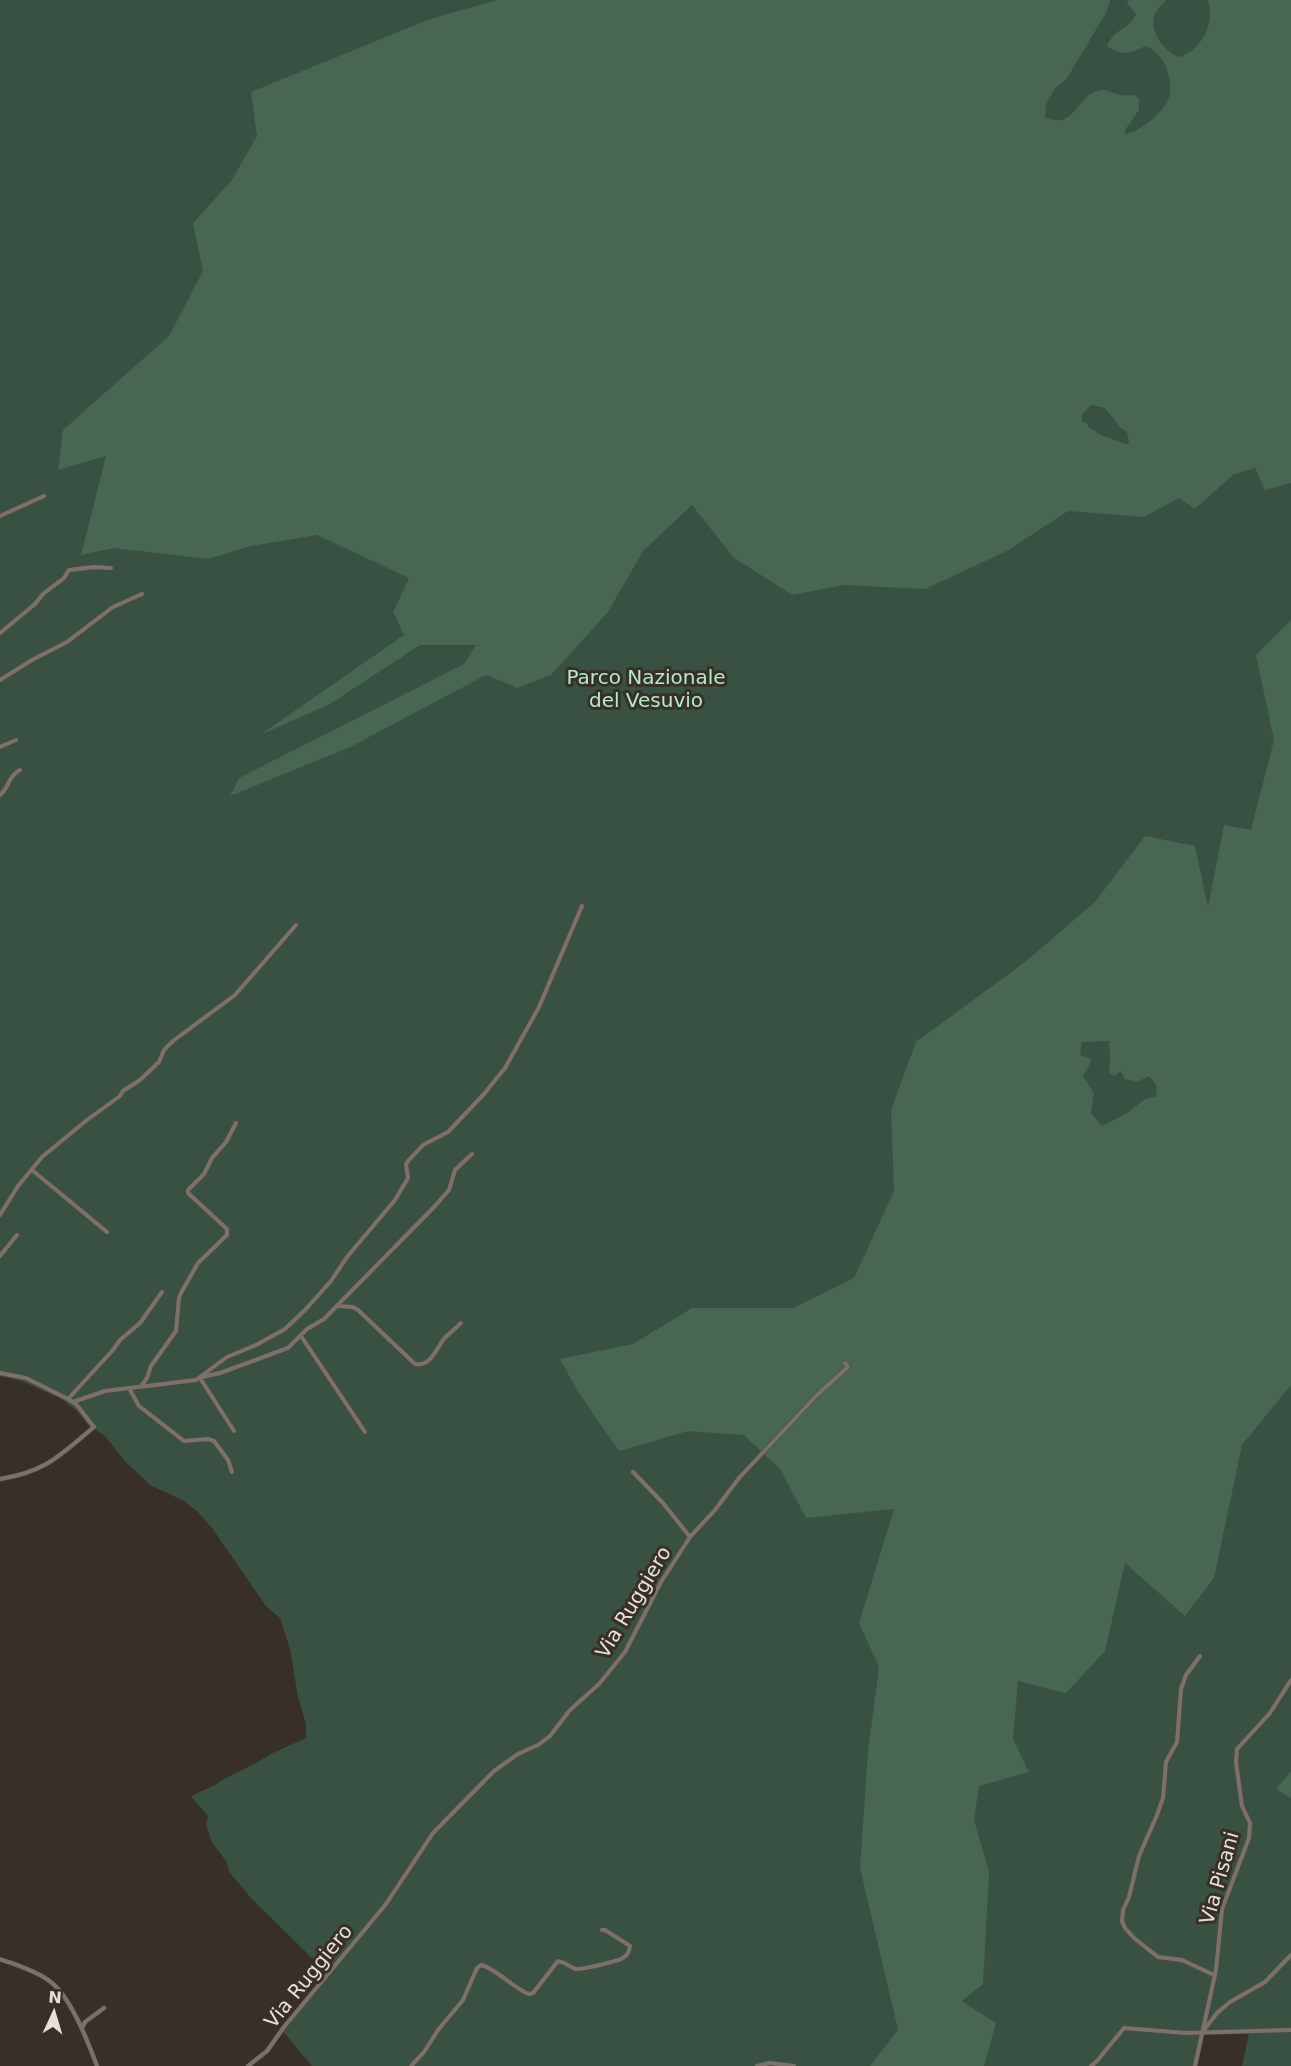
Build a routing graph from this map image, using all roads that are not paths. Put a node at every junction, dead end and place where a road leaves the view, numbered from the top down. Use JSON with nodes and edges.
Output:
{"nodes":[{"id":1,"x":44,"y":496,"type":"dead end"},
{"id":2,"x":0,"y":516,"type":"edge"},
{"id":3,"x":111,"y":568,"type":"dead end"},
{"id":4,"x":142,"y":594,"type":"dead end"},
{"id":5,"x":0,"y":633,"type":"edge"},
{"id":6,"x":0,"y":680,"type":"edge"},
{"id":7,"x":16,"y":740,"type":"dead end"},
{"id":8,"x":0,"y":747,"type":"edge"},
{"id":9,"x":20,"y":770,"type":"dead end"},
{"id":10,"x":0,"y":795,"type":"edge"},
{"id":11,"x":582,"y":906,"type":"dead end"},
{"id":12,"x":296,"y":925,"type":"dead end"},
{"id":13,"x":236,"y":1123,"type":"dead end"},
{"id":14,"x":472,"y":1154,"type":"dead end"},
{"id":15,"x":32,"y":1170,"type":"junction"},
{"id":16,"x":0,"y":1215,"type":"edge"},
{"id":17,"x":107,"y":1232,"type":"dead end"},
{"id":18,"x":17,"y":1235,"type":"dead end"},
{"id":19,"x":0,"y":1257,"type":"edge"},
{"id":20,"x":162,"y":1292,"type":"dead end"},
{"id":21,"x":337,"y":1306,"type":"junction"},
{"id":22,"x":461,"y":1323,"type":"dead end"},
{"id":23,"x":301,"y":1336,"type":"junction"},
{"id":24,"x":845,"y":1363,"type":"dead end"},
{"id":25,"x":0,"y":1373,"type":"edge"},
{"id":26,"x":201,"y":1378,"type":"junction"},
{"id":27,"x":142,"y":1386,"type":"junction"},
{"id":28,"x":129,"y":1388,"type":"junction"},
{"id":29,"x":68,"y":1399,"type":"junction"},
{"id":30,"x":74,"y":1402,"type":"junction"},
{"id":31,"x":234,"y":1431,"type":"dead end"},
{"id":32,"x":365,"y":1432,"type":"dead end"},
{"id":33,"x":232,"y":1472,"type":"dead end"},
{"id":34,"x":633,"y":1472,"type":"dead end"},
{"id":35,"x":0,"y":1479,"type":"edge"},
{"id":36,"x":690,"y":1537,"type":"junction"},
{"id":37,"x":1200,"y":1656,"type":"dead end"},
{"id":38,"x":1291,"y":1680,"type":"edge"},
{"id":39,"x":602,"y":1930,"type":"dead end"},
{"id":40,"x":1291,"y":1955,"type":"edge"},
{"id":41,"x":0,"y":1959,"type":"edge"},
{"id":42,"x":1214,"y":1975,"type":"junction"},
{"id":43,"x":104,"y":2008,"type":"dead end"},
{"id":44,"x":82,"y":2028,"type":"junction"},
{"id":45,"x":1291,"y":2030,"type":"edge"},
{"id":46,"x":1202,"y":2033,"type":"junction"},
{"id":47,"x":97,"y":2066,"type":"edge"},
{"id":48,"x":248,"y":2066,"type":"edge"},
{"id":49,"x":411,"y":2066,"type":"edge"},
{"id":50,"x":757,"y":2066,"type":"edge"},
{"id":51,"x":794,"y":2066,"type":"edge"},
{"id":52,"x":1091,"y":2066,"type":"edge"},
{"id":53,"x":1195,"y":2066,"type":"edge"}],
"edges":[{"from":1,"to":2,"type":"street"},
{"from":3,"to":5,"type":"street"},
{"from":4,"to":6,"type":"street"},
{"from":7,"to":8,"type":"street"},
{"from":9,"to":10,"type":"street"},
{"from":11,"to":26,"type":"street"},
{"from":12,"to":15,"type":"street"},
{"from":13,"to":27,"type":"street"},
{"from":14,"to":21,"type":"street"},
{"from":15,"to":16,"type":"street"},
{"from":15,"to":17,"type":"street"},
{"from":18,"to":19,"type":"street"},
{"from":20,"to":29,"type":"street"},
{"from":21,"to":22,"type":"street"},
{"from":21,"to":23,"type":"street"},
{"from":23,"to":26,"type":"street"},
{"from":23,"to":32,"type":"street"},
{"from":24,"to":36,"type":"street","name":"Via Ruggiero"},
{"from":25,"to":29,"type":"street"},
{"from":26,"to":27,"type":"street"},
{"from":26,"to":31,"type":"street"},
{"from":27,"to":28,"type":"street"},
{"from":28,"to":30,"type":"street"},
{"from":28,"to":33,"type":"street"},
{"from":29,"to":30,"type":"street"},
{"from":30,"to":35,"type":"street"},
{"from":34,"to":36,"type":"street"},
{"from":36,"to":48,"type":"street","name":"Via Ruggiero"},
{"from":37,"to":42,"type":"street"},
{"from":38,"to":42,"type":"street","name":"Via Pisani"},
{"from":39,"to":49,"type":"street"},
{"from":40,"to":46,"type":"street"},
{"from":41,"to":44,"type":"street"},
{"from":42,"to":46,"type":"street","name":"Via Pisani"},
{"from":43,"to":44,"type":"street"},
{"from":44,"to":47,"type":"street"},
{"from":45,"to":46,"type":"street"},
{"from":46,"to":52,"type":"street"},
{"from":46,"to":53,"type":"street","name":"Via Pisani"},
{"from":50,"to":51,"type":"street"}]}
